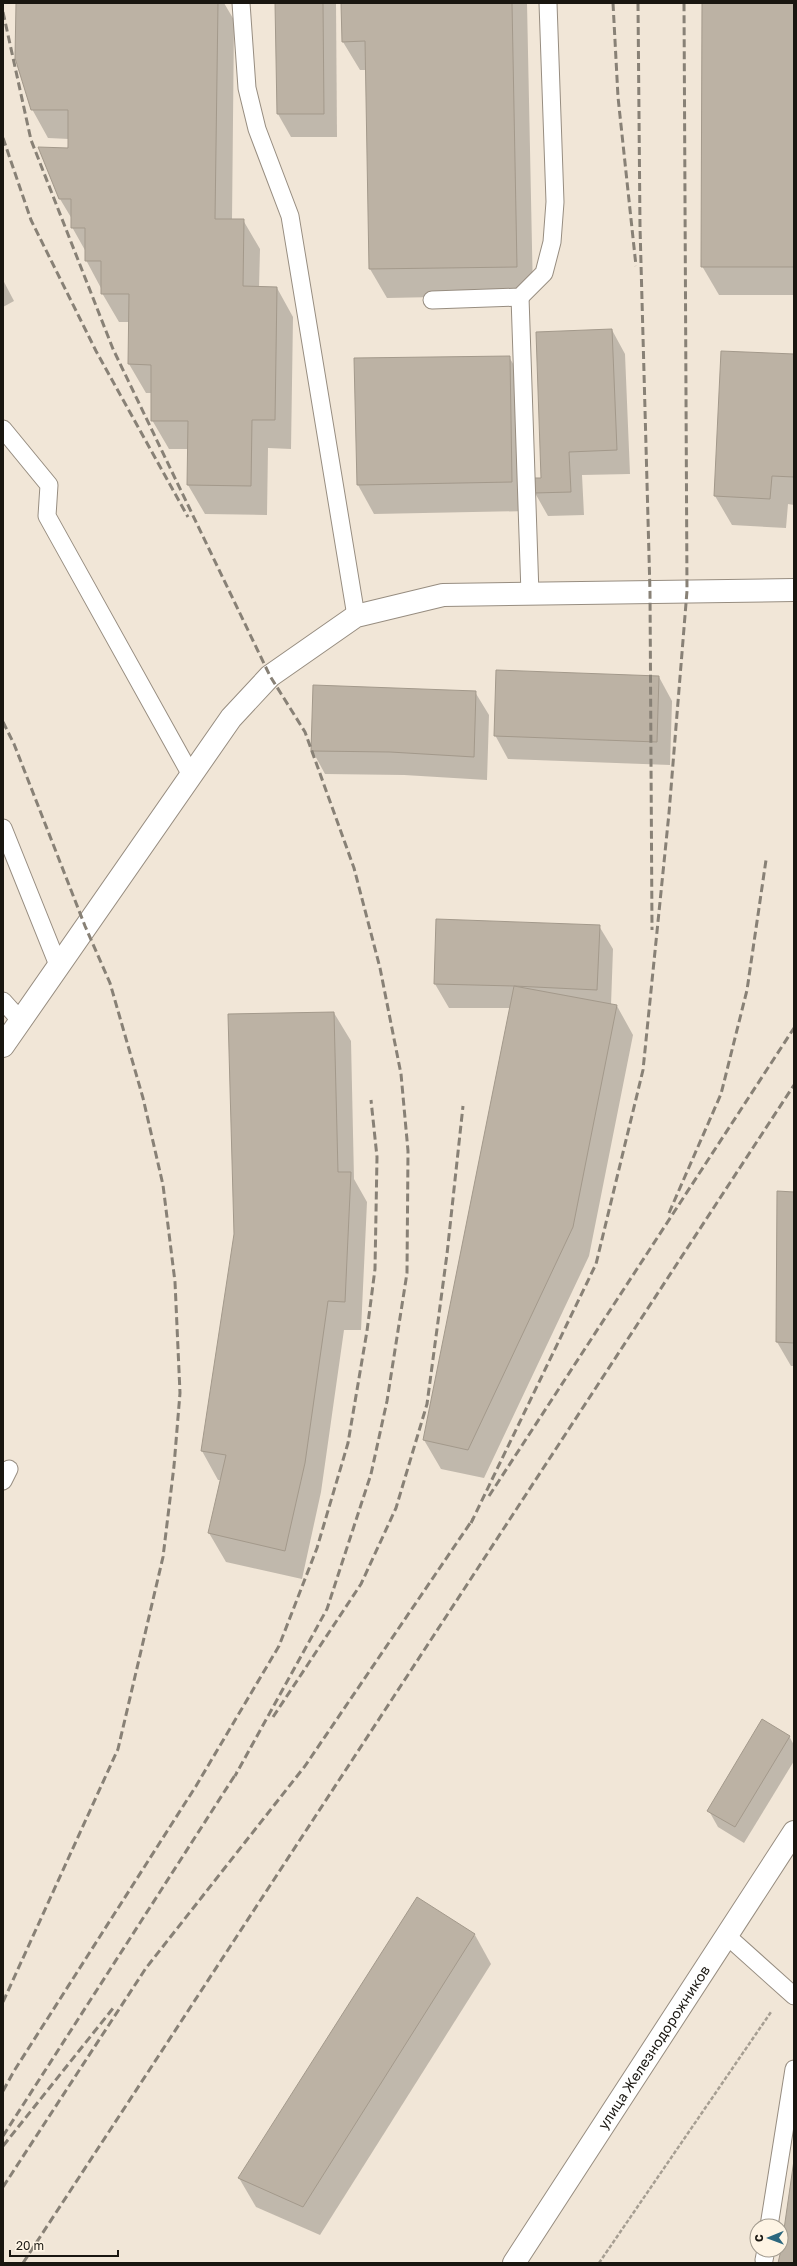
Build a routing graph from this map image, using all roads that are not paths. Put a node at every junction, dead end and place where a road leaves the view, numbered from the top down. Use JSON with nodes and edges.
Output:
{"nodes":[{"id":1,"x":241,"y":3,"type":"edge"},
{"id":2,"x":548,"y":3,"type":"edge"},
{"id":3,"x":520,"y":297,"type":"junction"},
{"id":4,"x":432,"y":300,"type":"dead end"},
{"id":5,"x":3,"y":429,"type":"edge"},
{"id":6,"x":794,"y":590,"type":"edge"},
{"id":7,"x":530,"y":594,"type":"junction"},
{"id":8,"x":356,"y":616,"type":"junction"},
{"id":9,"x":191,"y":775,"type":"junction"},
{"id":10,"x":3,"y":828,"type":"edge"},
{"id":11,"x":58,"y":965,"type":"junction"},
{"id":12,"x":3,"y":1001,"type":"edge"},
{"id":13,"x":20,"y":1020,"type":"junction"},
{"id":14,"x":3,"y":1046,"type":"edge"},
{"id":15,"x":794,"y":1832,"type":"edge"},
{"id":16,"x":726,"y":1935,"type":"junction"},
{"id":17,"x":791,"y":1993,"type":"edge"},
{"id":18,"x":794,"y":2069,"type":"edge"},
{"id":19,"x":770,"y":2218,"type":"edge"},
{"id":20,"x":514,"y":2263,"type":"edge"}],
"edges":[{"from":1,"to":8,"type":"lane"},
{"from":2,"to":3,"type":"lane"},
{"from":3,"to":4,"type":"lane"},
{"from":3,"to":7,"type":"lane"},
{"from":5,"to":9,"type":"lane"},
{"from":6,"to":7,"type":"main road"},
{"from":7,"to":8,"type":"main road"},
{"from":8,"to":9,"type":"main road"},
{"from":9,"to":11,"type":"main road"},
{"from":10,"to":11,"type":"lane"},
{"from":11,"to":13,"type":"main road"},
{"from":12,"to":13,"type":"lane"},
{"from":13,"to":14,"type":"main road"},
{"from":15,"to":16,"type":"main road","name":"улица Железнодорожников"},
{"from":16,"to":17,"type":"lane"},
{"from":16,"to":20,"type":"main road","name":"улица Железнодорожников"},
{"from":18,"to":19,"type":"lane"}]}
